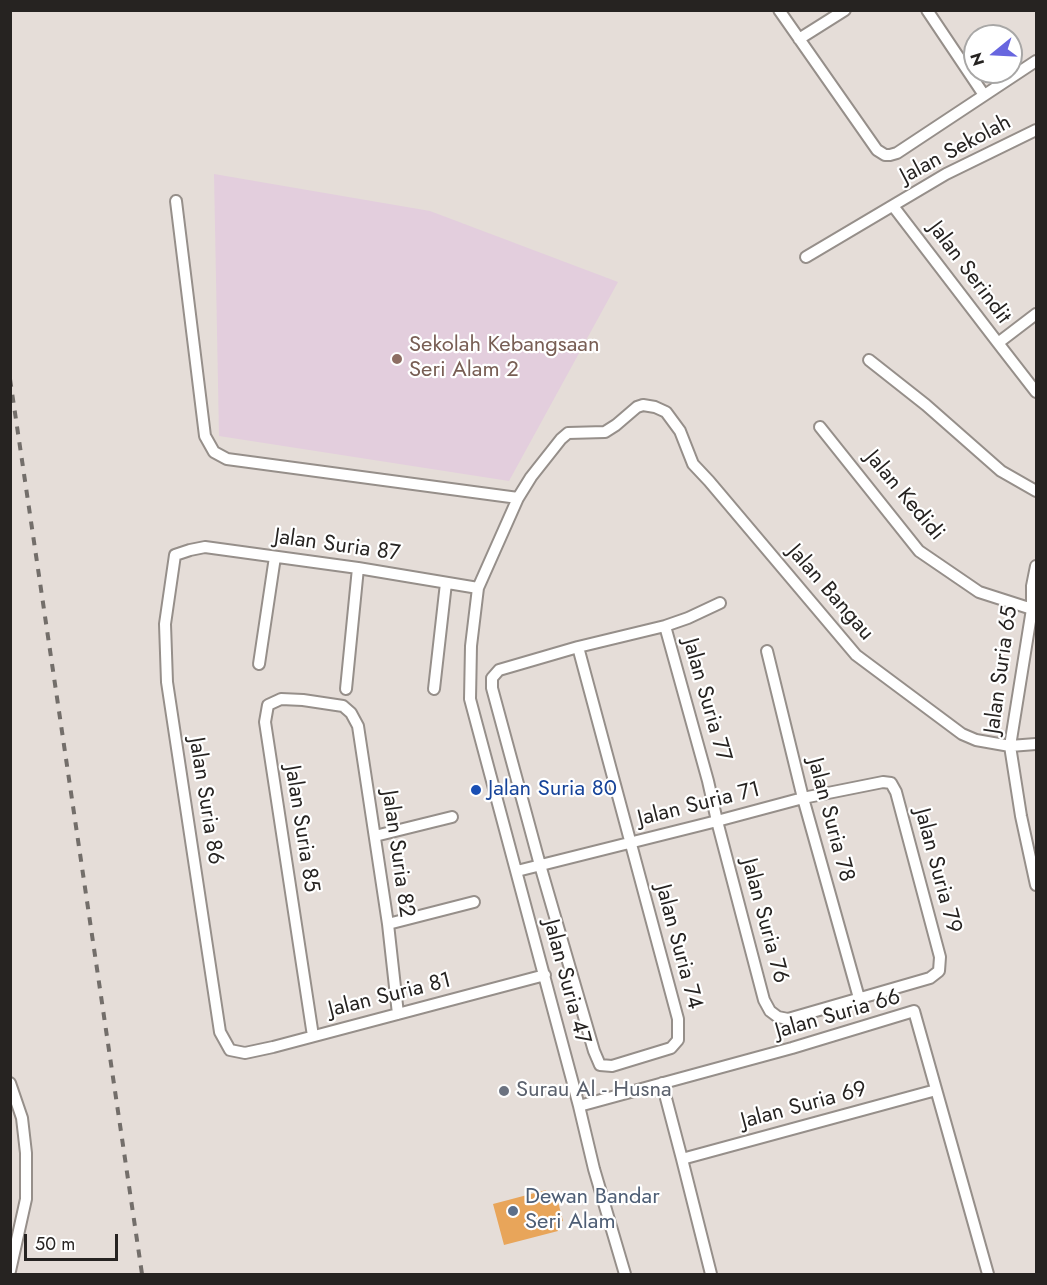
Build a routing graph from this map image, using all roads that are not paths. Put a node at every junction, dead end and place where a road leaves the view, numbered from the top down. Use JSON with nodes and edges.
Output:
{"nodes":[{"id":1,"x":779,"y":10,"type":"edge"},
{"id":2,"x":845,"y":10,"type":"edge"},
{"id":3,"x":927,"y":10,"type":"edge"},
{"id":4,"x":799,"y":39,"type":"junction"},
{"id":5,"x":1036,"y":61,"type":"edge"},
{"id":6,"x":984,"y":95,"type":"junction"},
{"id":7,"x":1036,"y":130,"type":"edge"},
{"id":8,"x":176,"y":201,"type":"dead end"},
{"id":9,"x":893,"y":206,"type":"junction"},
{"id":10,"x":806,"y":257,"type":"dead end"},
{"id":11,"x":1036,"y":314,"type":"edge"},
{"id":12,"x":998,"y":343,"type":"junction"},
{"id":13,"x":869,"y":360,"type":"dead end"},
{"id":14,"x":1036,"y":392,"type":"edge"},
{"id":15,"x":666,"y":412,"type":"joint"},
{"id":16,"x":820,"y":427,"type":"dead end"},
{"id":17,"x":1036,"y":491,"type":"edge"},
{"id":18,"x":518,"y":498,"type":"junction"},
{"id":19,"x":190,"y":550,"type":"joint"},
{"id":20,"x":275,"y":557,"type":"junction"},
{"id":21,"x":1036,"y":566,"type":"edge"},
{"id":22,"x":358,"y":568,"type":"junction"},
{"id":23,"x":446,"y":583,"type":"junction"},
{"id":24,"x":1034,"y":587,"type":"edge"},
{"id":25,"x":478,"y":588,"type":"junction"},
{"id":26,"x":720,"y":603,"type":"dead end"},
{"id":27,"x":1032,"y":609,"type":"junction"},
{"id":28,"x":665,"y":626,"type":"junction"},
{"id":29,"x":578,"y":647,"type":"junction"},
{"id":30,"x":767,"y":651,"type":"dead end"},
{"id":31,"x":259,"y":664,"type":"dead end"},
{"id":32,"x":346,"y":689,"type":"dead end"},
{"id":33,"x":434,"y":689,"type":"dead end"},
{"id":34,"x":343,"y":706,"type":"joint"},
{"id":35,"x":1036,"y":744,"type":"edge"},
{"id":36,"x":1010,"y":746,"type":"junction"},
{"id":37,"x":891,"y":783,"type":"joint"},
{"id":38,"x":803,"y":798,"type":"junction"},
{"id":39,"x":452,"y":816,"type":"dead end"},
{"id":40,"x":717,"y":821,"type":"junction"},
{"id":41,"x":375,"y":836,"type":"junction"},
{"id":42,"x":630,"y":843,"type":"junction"},
{"id":43,"x":540,"y":865,"type":"junction"},
{"id":44,"x":517,"y":871,"type":"junction"},
{"id":45,"x":1036,"y":885,"type":"edge"},
{"id":46,"x":474,"y":902,"type":"dead end"},
{"id":47,"x":388,"y":924,"type":"junction"},
{"id":48,"x":544,"y":975,"type":"junction"},
{"id":49,"x":859,"y":998,"type":"junction"},
{"id":50,"x":398,"y":1014,"type":"junction"},
{"id":51,"x":313,"y":1036,"type":"junction"},
{"id":52,"x":245,"y":1053,"type":"joint"},
{"id":53,"x":10,"y":1083,"type":"edge"},
{"id":54,"x":662,"y":1083,"type":"junction"},
{"id":55,"x":936,"y":1090,"type":"junction"},
{"id":56,"x":579,"y":1106,"type":"junction"},
{"id":57,"x":682,"y":1159,"type":"junction"},
{"id":58,"x":10,"y":1271,"type":"edge"},
{"id":59,"x":625,"y":1275,"type":"edge"},
{"id":60,"x":711,"y":1275,"type":"edge"},
{"id":61,"x":988,"y":1275,"type":"edge"}],
"edges":[{"from":1,"to":4,"type":"street"},
{"from":2,"to":4,"type":"street"},
{"from":3,"to":6,"type":"street"},
{"from":4,"to":6,"type":"street"},
{"from":5,"to":6,"type":"street"},
{"from":7,"to":9,"type":"street","name":"Jalan Sekolah"},
{"from":8,"to":18,"type":"street"},
{"from":9,"to":10,"type":"street","name":"Jalan Sekolah"},
{"from":9,"to":12,"type":"street","name":"Jalan Serindit"},
{"from":11,"to":12,"type":"street"},
{"from":12,"to":14,"type":"street","name":"Jalan Serindit"},
{"from":13,"to":17,"type":"street"},
{"from":15,"to":18,"type":"street","name":"Jalan Suria 47"},
{"from":15,"to":36,"type":"street","name":"Jalan Bangau"},
{"from":16,"to":27,"type":"street","name":"Jalan Kedidi"},
{"from":18,"to":25,"type":"street","name":"Jalan Suria 47"},
{"from":19,"to":20,"type":"street","name":"Jalan Suria 87"},
{"from":19,"to":52,"type":"street","name":"Jalan Suria 86"},
{"from":20,"to":22,"type":"street","name":"Jalan Suria 87"},
{"from":20,"to":31,"type":"street"},
{"from":21,"to":24,"type":"street","name":"Jalan Suria 65"},
{"from":22,"to":23,"type":"street","name":"Jalan Suria 87"},
{"from":22,"to":32,"type":"street"},
{"from":23,"to":25,"type":"street","name":"Jalan Suria 87"},
{"from":23,"to":33,"type":"street"},
{"from":24,"to":27,"type":"street","name":"Jalan Suria 65"},
{"from":25,"to":44,"type":"street","name":"Jalan Suria 47"},
{"from":26,"to":28,"type":"street"},
{"from":27,"to":36,"type":"street","name":"Jalan Suria 65"},
{"from":28,"to":29,"type":"street"},
{"from":28,"to":40,"type":"street","name":"Jalan Suria 77"},
{"from":29,"to":42,"type":"street"},
{"from":29,"to":43,"type":"street"},
{"from":30,"to":38,"type":"street","name":"Jalan Suria 78"},
{"from":34,"to":41,"type":"street","name":"Jalan Suria 82"},
{"from":34,"to":51,"type":"street","name":"Jalan Suria 85"},
{"from":35,"to":36,"type":"street","name":"Jalan Bangau"},
{"from":36,"to":45,"type":"street","name":"Jalan Suria 65"},
{"from":37,"to":38,"type":"street","name":"Jalan Suria 71"},
{"from":37,"to":49,"type":"street","name":"Jalan Suria 79"},
{"from":38,"to":40,"type":"street","name":"Jalan Suria 71"},
{"from":38,"to":49,"type":"street","name":"Jalan Suria 78"},
{"from":39,"to":41,"type":"street"},
{"from":40,"to":42,"type":"street","name":"Jalan Suria 71"},
{"from":40,"to":49,"type":"street","name":"Jalan Suria 76"},
{"from":41,"to":47,"type":"street","name":"Jalan Suria 82"},
{"from":42,"to":43,"type":"street","name":"Jalan Suria 71"},
{"from":42,"to":43,"type":"street","name":"Jalan Suria 74"},
{"from":43,"to":44,"type":"street","name":"Jalan Suria 71"},
{"from":44,"to":48,"type":"street","name":"Jalan Suria 47"},
{"from":46,"to":47,"type":"street"},
{"from":47,"to":50,"type":"street","name":"Jalan Suria 82"},
{"from":48,"to":50,"type":"street","name":"Jalan Suria 81"},
{"from":48,"to":56,"type":"street","name":"Jalan Suria 47"},
{"from":50,"to":51,"type":"street","name":"Jalan Suria 81"},
{"from":51,"to":52,"type":"street","name":"Jalan Suria 81"},
{"from":53,"to":58,"type":"street"},
{"from":54,"to":55,"type":"street","name":"Jalan Suria 66"},
{"from":54,"to":56,"type":"street","name":"Jalan Suria 66"},
{"from":54,"to":57,"type":"street"},
{"from":55,"to":57,"type":"street","name":"Jalan Suria 69"},
{"from":55,"to":61,"type":"street","name":"Jalan Suria 66"},
{"from":56,"to":59,"type":"street","name":"Jalan Suria 47"},
{"from":57,"to":60,"type":"street"}]}
